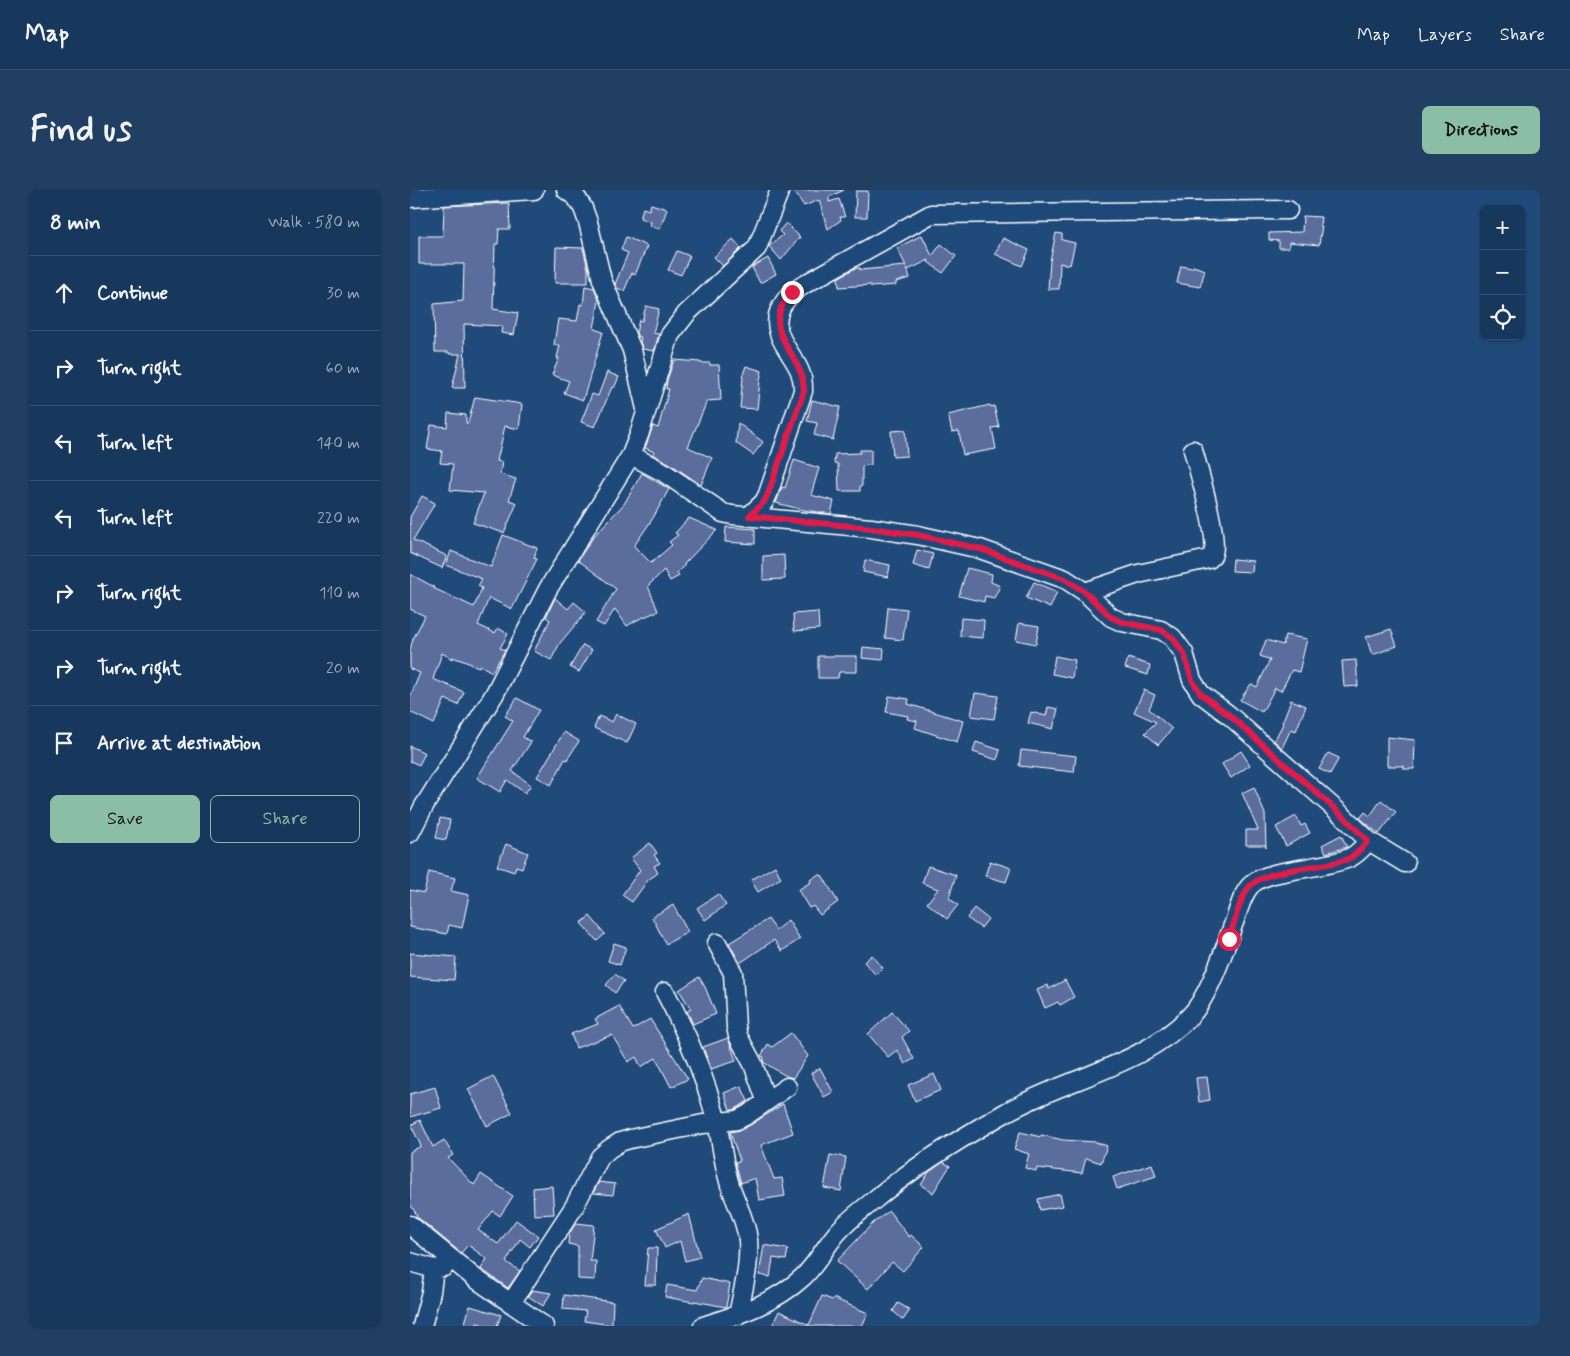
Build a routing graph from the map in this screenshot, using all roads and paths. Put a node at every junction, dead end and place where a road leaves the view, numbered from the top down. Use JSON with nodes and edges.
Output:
{"nodes":[{"id":1,"x":534,"y":190,"type":"edge"},
{"id":2,"x":566,"y":190,"type":"edge"},
{"id":3,"x":780,"y":190,"type":"edge"},
{"id":4,"x":410,"y":198,"type":"edge"},
{"id":5,"x":1288,"y":210,"type":"dead end"},
{"id":6,"x":646,"y":411,"type":"junction"},
{"id":7,"x":1193,"y":450,"type":"dead end"},
{"id":8,"x":631,"y":455,"type":"junction"},
{"id":9,"x":749,"y":516,"type":"junction"},
{"id":10,"x":1085,"y":592,"type":"junction"},
{"id":11,"x":410,"y":833,"type":"edge"},
{"id":12,"x":1368,"y":841,"type":"junction"},
{"id":13,"x":1405,"y":863,"type":"dead end"},
{"id":14,"x":717,"y":944,"type":"dead end"},
{"id":15,"x":666,"y":992,"type":"dead end"},
{"id":16,"x":787,"y":1087,"type":"dead end"},
{"id":17,"x":766,"y":1100,"type":"junction"},
{"id":18,"x":716,"y":1122,"type":"junction"},
{"id":19,"x":410,"y":1224,"type":"edge"},
{"id":20,"x":410,"y":1262,"type":"edge"},
{"id":21,"x":454,"y":1262,"type":"junction"},
{"id":22,"x":434,"y":1269,"type":"junction"},
{"id":23,"x":511,"y":1303,"type":"junction"},
{"id":24,"x":738,"y":1315,"type":"junction"},
{"id":25,"x":422,"y":1326,"type":"edge"},
{"id":26,"x":544,"y":1326,"type":"edge"},
{"id":27,"x":703,"y":1326,"type":"edge"}],
"edges":[{"from":1,"to":4,"type":"street"},
{"from":2,"to":6,"type":"street"},
{"from":3,"to":6,"type":"street"},
{"from":5,"to":9,"type":"street"},
{"from":6,"to":8,"type":"street"},
{"from":7,"to":10,"type":"street"},
{"from":8,"to":9,"type":"street"},
{"from":8,"to":11,"type":"street"},
{"from":9,"to":10,"type":"street"},
{"from":10,"to":12,"type":"street"},
{"from":12,"to":13,"type":"street"},
{"from":12,"to":24,"type":"street"},
{"from":14,"to":17,"type":"street"},
{"from":15,"to":18,"type":"street"},
{"from":16,"to":17,"type":"street"},
{"from":17,"to":18,"type":"street"},
{"from":18,"to":23,"type":"street"},
{"from":18,"to":24,"type":"street"},
{"from":19,"to":21,"type":"street"},
{"from":20,"to":22,"type":"street"},
{"from":21,"to":22,"type":"street"},
{"from":21,"to":23,"type":"street"},
{"from":22,"to":25,"type":"street"},
{"from":23,"to":26,"type":"street"},
{"from":24,"to":27,"type":"street"}]}
